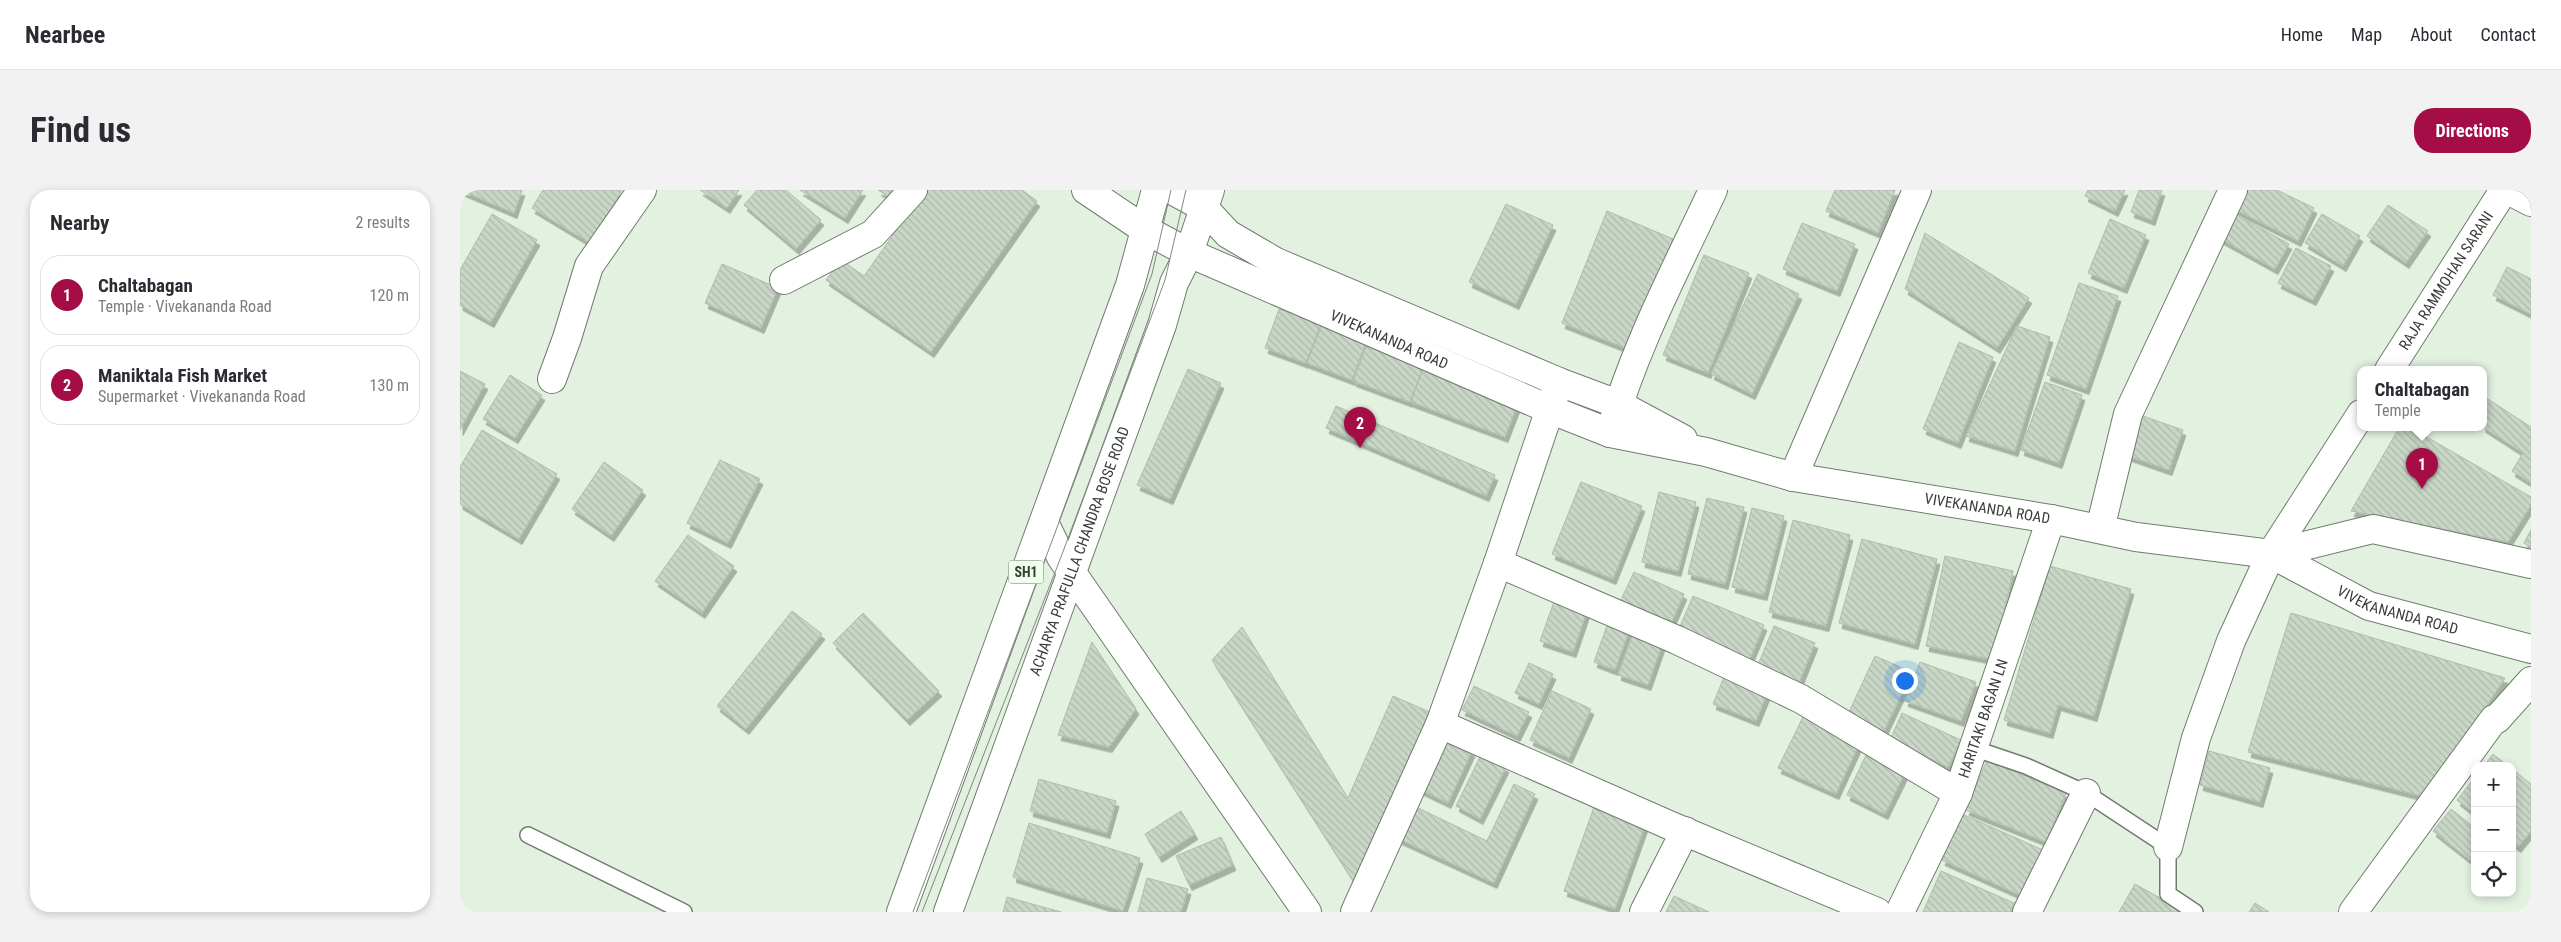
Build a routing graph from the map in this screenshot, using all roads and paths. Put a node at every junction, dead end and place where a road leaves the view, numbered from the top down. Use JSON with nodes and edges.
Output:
{"nodes":[{"id":1,"x":642,"y":190,"type":"edge"},
{"id":2,"x":913,"y":190,"type":"edge"},
{"id":3,"x":1156,"y":190,"type":"edge"},
{"id":4,"x":1172,"y":190,"type":"edge"},
{"id":5,"x":1713,"y":190,"type":"edge"},
{"id":6,"x":1917,"y":190,"type":"edge"},
{"id":7,"x":2233,"y":190,"type":"edge"},
{"id":8,"x":2504,"y":190,"type":"edge"},
{"id":9,"x":2508,"y":190,"type":"edge"},
{"id":10,"x":1097,"y":197,"type":"edge"},
{"id":11,"x":1206,"y":198,"type":"edge"},
{"id":12,"x":2531,"y":202,"type":"edge"},
{"id":13,"x":1144,"y":229,"type":"junction"},
{"id":14,"x":1189,"y":253,"type":"junction"},
{"id":15,"x":784,"y":280,"type":"dead end"},
{"id":16,"x":2392,"y":366,"type":"edge"},
{"id":17,"x":552,"y":379,"type":"dead end"},
{"id":18,"x":1558,"y":382,"type":"junction"},
{"id":19,"x":1618,"y":404,"type":"junction"},
{"id":20,"x":1549,"y":409,"type":"junction"},
{"id":21,"x":2357,"y":420,"type":"edge"},
{"id":22,"x":1610,"y":433,"type":"junction"},
{"id":23,"x":1706,"y":452,"type":"junction"},
{"id":24,"x":1793,"y":476,"type":"junction"},
{"id":25,"x":2051,"y":520,"type":"junction"},
{"id":26,"x":1044,"y":522,"type":"junction"},
{"id":27,"x":2100,"y":529,"type":"junction"},
{"id":28,"x":2271,"y":554,"type":"junction"},
{"id":29,"x":1498,"y":563,"type":"junction"},
{"id":30,"x":2531,"y":564,"type":"edge"},
{"id":31,"x":1072,"y":571,"type":"junction"},
{"id":32,"x":2531,"y":649,"type":"edge"},
{"id":33,"x":2531,"y":681,"type":"edge"},
{"id":34,"x":1440,"y":724,"type":"junction"},
{"id":35,"x":1973,"y":748,"type":"junction"},
{"id":36,"x":2086,"y":793,"type":"junction"},
{"id":37,"x":1958,"y":794,"type":"junction"},
{"id":38,"x":1685,"y":831,"type":"junction"},
{"id":39,"x":528,"y":835,"type":"dead end"},
{"id":40,"x":2168,"y":847,"type":"junction"},
{"id":41,"x":2359,"y":910,"type":"edge"},
{"id":42,"x":684,"y":912,"type":"edge"},
{"id":43,"x":901,"y":912,"type":"edge"},
{"id":44,"x":948,"y":912,"type":"edge"},
{"id":45,"x":1308,"y":912,"type":"edge"},
{"id":46,"x":1355,"y":912,"type":"edge"},
{"id":47,"x":1644,"y":912,"type":"edge"},
{"id":48,"x":1877,"y":912,"type":"edge"},
{"id":49,"x":1900,"y":912,"type":"edge"},
{"id":50,"x":2027,"y":912,"type":"edge"},
{"id":51,"x":2195,"y":912,"type":"edge"}],
"edges":[{"from":1,"to":17,"type":"street"},
{"from":2,"to":15,"type":"street"},
{"from":3,"to":13,"type":"street","number":"SH1"},
{"from":4,"to":11,"type":"street","name":"VIVEKANANDA ROAD"},
{"from":5,"to":19,"type":"street"},
{"from":6,"to":24,"type":"street"},
{"from":7,"to":27,"type":"street"},
{"from":8,"to":16,"type":"street","name":"RAJA RAMMOHAN SARANI"},
{"from":9,"to":12,"type":"street"},
{"from":10,"to":13,"type":"street","name":"VIVEKANANDA ROAD"},
{"from":11,"to":14,"type":"street","name":"ACHARYA PRAFULLA CHANDRA BOSE ROAD"},
{"from":11,"to":18,"type":"street","name":"VIVEKANANDA ROAD"},
{"from":13,"to":14,"type":"street","name":"VIVEKANANDA ROAD"},
{"from":13,"to":26,"type":"street","number":"SH1"},
{"from":14,"to":20,"type":"street","name":"VIVEKANANDA ROAD"},
{"from":14,"to":31,"type":"street","name":"ACHARYA PRAFULLA CHANDRA BOSE ROAD"},
{"from":18,"to":19,"type":"street","name":"VIVEKANANDA ROAD"},
{"from":18,"to":20,"type":"street"},
{"from":19,"to":22,"type":"street"},
{"from":19,"to":23,"type":"street","name":"VIVEKANANDA ROAD"},
{"from":20,"to":22,"type":"street","name":"VIVEKANANDA ROAD"},
{"from":20,"to":29,"type":"street"},
{"from":21,"to":28,"type":"street"},
{"from":22,"to":23,"type":"street","name":"VIVEKANANDA ROAD"},
{"from":23,"to":24,"type":"street","name":"VIVEKANANDA ROAD"},
{"from":24,"to":25,"type":"street","name":"VIVEKANANDA ROAD"},
{"from":25,"to":27,"type":"street","name":"VIVEKANANDA ROAD"},
{"from":25,"to":35,"type":"street","name":"HARITAKI BAGAN LN"},
{"from":26,"to":31,"type":"street"},
{"from":26,"to":43,"type":"street","number":"SH1"},
{"from":27,"to":28,"type":"street","name":"VIVEKANANDA ROAD"},
{"from":28,"to":30,"type":"street","name":"VIVEKANANDA ROAD"},
{"from":28,"to":32,"type":"street","name":"VIVEKANANDA ROAD"},
{"from":28,"to":40,"type":"street"},
{"from":29,"to":34,"type":"street"},
{"from":29,"to":37,"type":"street"},
{"from":31,"to":44,"type":"street","name":"ACHARYA PRAFULLA CHANDRA BOSE ROAD"},
{"from":31,"to":45,"type":"street"},
{"from":33,"to":41,"type":"street"},
{"from":34,"to":38,"type":"street"},
{"from":34,"to":46,"type":"street"},
{"from":35,"to":36,"type":"lane"},
{"from":35,"to":37,"type":"street","name":"HARITAKI BAGAN LN"},
{"from":36,"to":40,"type":"lane"},
{"from":36,"to":50,"type":"street"},
{"from":37,"to":49,"type":"street","name":"HARITAKI BAGAN LN"},
{"from":38,"to":47,"type":"street"},
{"from":38,"to":48,"type":"street"},
{"from":39,"to":42,"type":"lane"},
{"from":40,"to":51,"type":"lane"}]}
